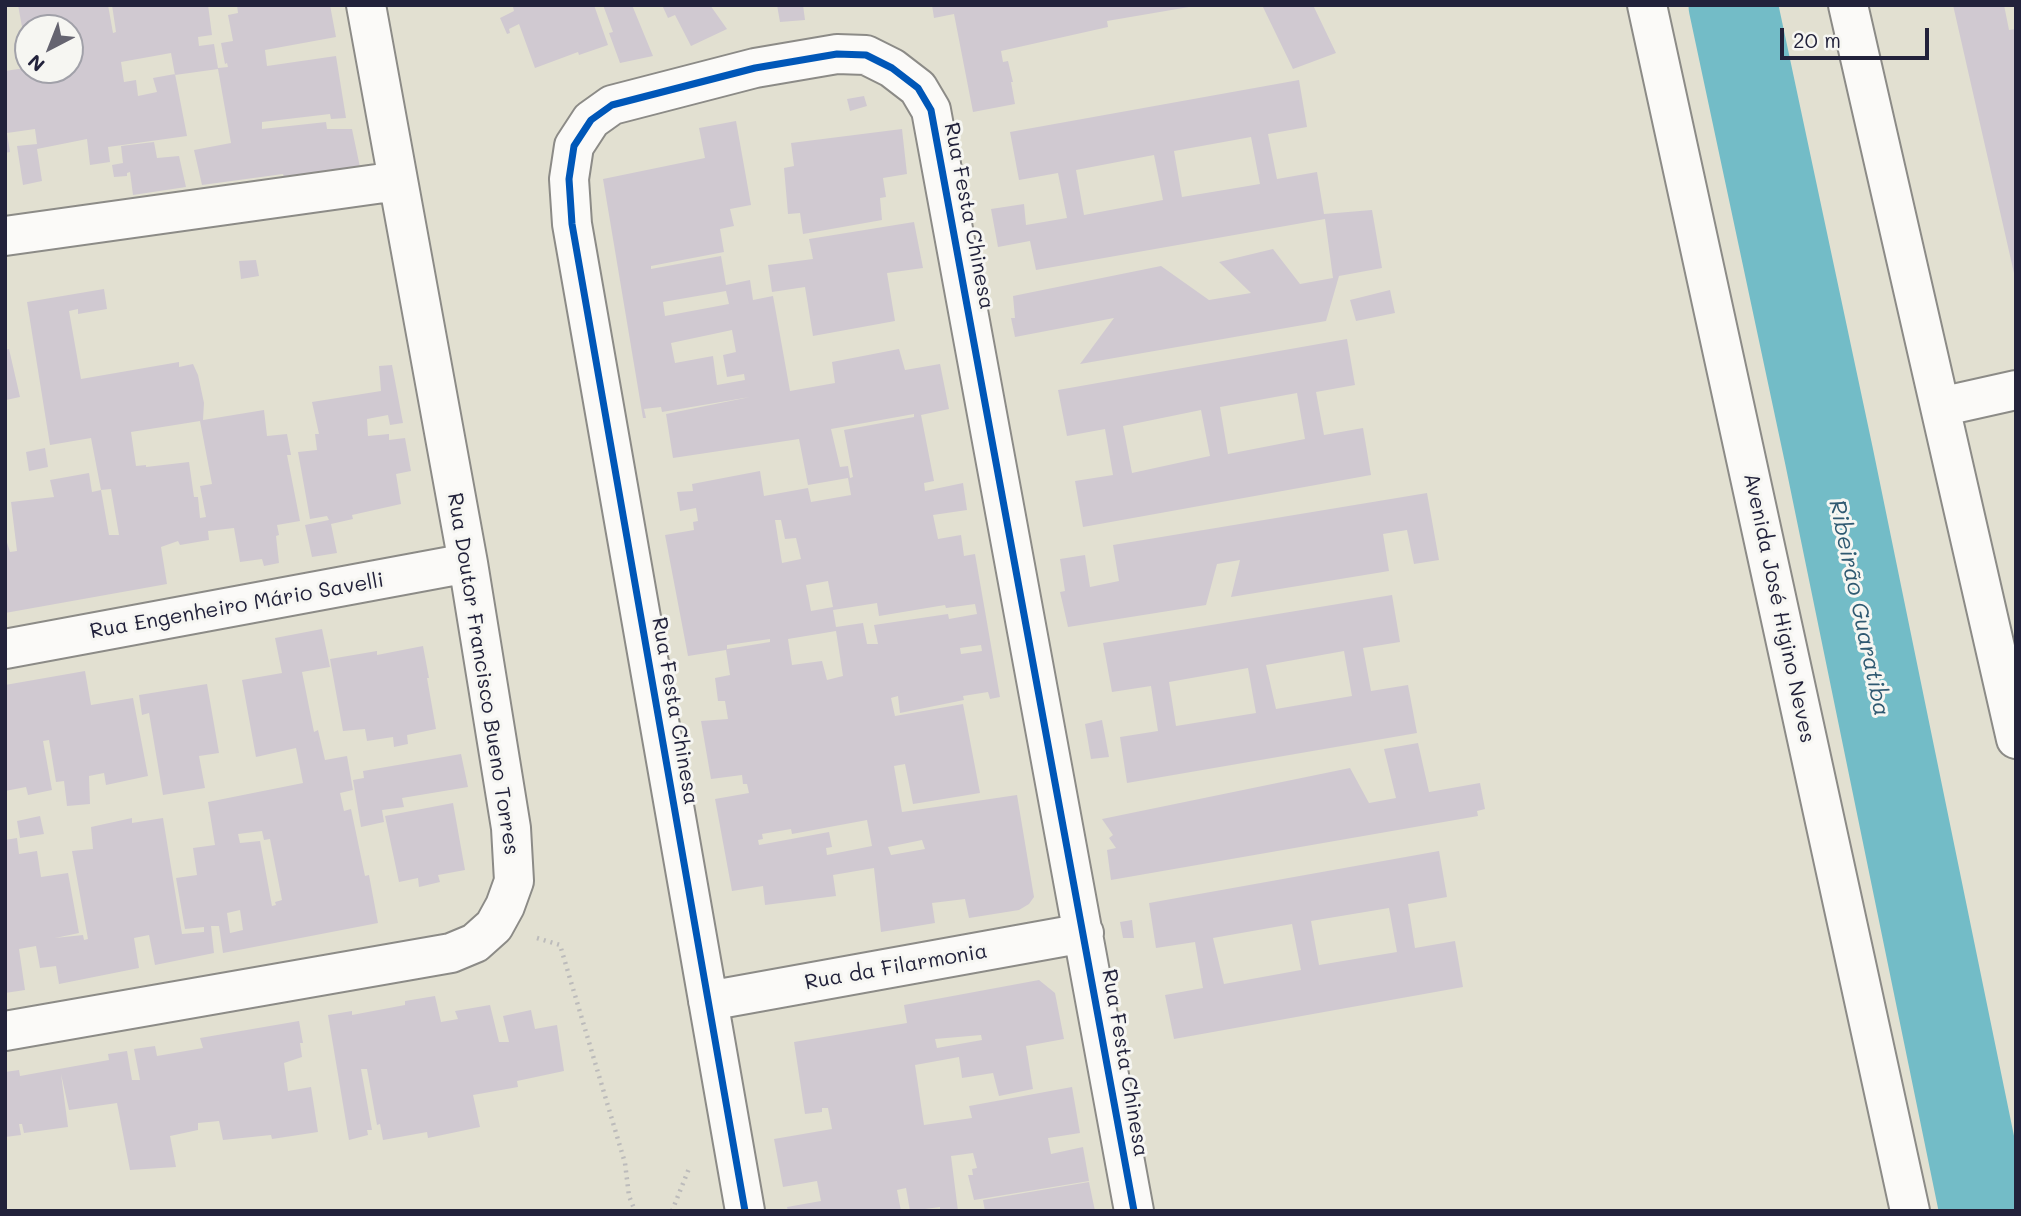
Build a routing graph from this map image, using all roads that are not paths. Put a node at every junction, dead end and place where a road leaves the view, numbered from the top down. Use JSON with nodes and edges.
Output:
{"nodes":[{"id":1,"x":366,"y":5,"type":"edge"},
{"id":2,"x":1647,"y":5,"type":"edge"},
{"id":3,"x":1849,"y":5,"type":"edge"},
{"id":4,"x":398,"y":181,"type":"junction"},
{"id":5,"x":5,"y":236,"type":"edge"},
{"id":6,"x":2016,"y":390,"type":"edge"},
{"id":7,"x":1940,"y":407,"type":"junction"},
{"id":8,"x":468,"y":563,"type":"junction"},
{"id":9,"x":5,"y":649,"type":"edge"},
{"id":10,"x":2016,"y":739,"type":"edge"},
{"id":11,"x":1084,"y":933,"type":"junction"},
{"id":12,"x":708,"y":1000,"type":"junction"},
{"id":13,"x":5,"y":1031,"type":"edge"},
{"id":14,"x":745,"y":1211,"type":"edge"},
{"id":15,"x":1134,"y":1211,"type":"edge"},
{"id":16,"x":1910,"y":1211,"type":"edge"}],
"edges":[{"from":1,"to":4,"type":"street","name":"Rua Doutor Francisco Bueno Torres"},
{"from":2,"to":16,"type":"street","name":"Avenida José Higino Neves"},
{"from":3,"to":7,"type":"street"},
{"from":4,"to":5,"type":"street"},
{"from":4,"to":8,"type":"street","name":"Rua Doutor Francisco Bueno Torres"},
{"from":6,"to":7,"type":"street"},
{"from":7,"to":10,"type":"street"},
{"from":8,"to":9,"type":"street","name":"Rua Engenheiro Mário Savelli"},
{"from":8,"to":13,"type":"street","name":"Rua Doutor Francisco Bueno Torres"},
{"from":11,"to":12,"type":"street","name":"Rua da Filarmonia"},
{"from":11,"to":12,"type":"street","name":"Rua Festa Chinesa"},
{"from":11,"to":15,"type":"street","name":"Rua Festa Chinesa"},
{"from":12,"to":14,"type":"street","name":"Rua Festa Chinesa"}]}
